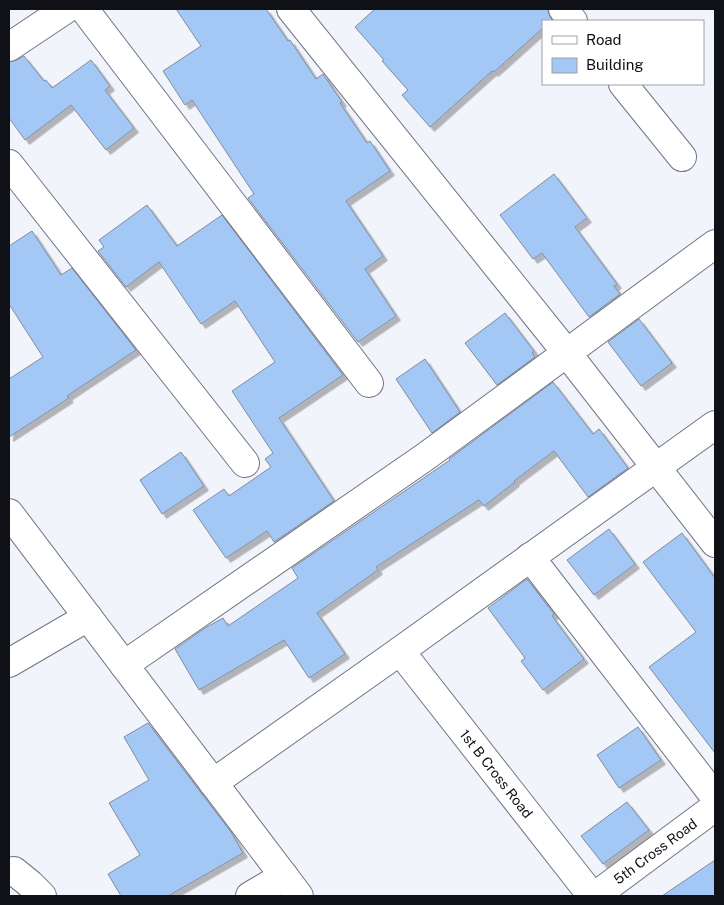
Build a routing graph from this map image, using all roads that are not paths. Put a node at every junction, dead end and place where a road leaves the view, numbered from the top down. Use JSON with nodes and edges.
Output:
{"nodes":[{"id":1,"x":66,"y":9,"type":"edge"},
{"id":2,"x":84,"y":9,"type":"edge"},
{"id":3,"x":291,"y":9,"type":"edge"},
{"id":4,"x":564,"y":9,"type":"edge"},
{"id":5,"x":572,"y":20,"type":"edge"},
{"id":6,"x":9,"y":47,"type":"edge"},
{"id":7,"x":624,"y":85,"type":"edge"},
{"id":8,"x":682,"y":157,"type":"dead end"},
{"id":9,"x":9,"y":164,"type":"edge"},
{"id":10,"x":715,"y":244,"type":"edge"},
{"id":11,"x":566,"y":352,"type":"junction"},
{"id":12,"x":369,"y":382,"type":"dead end"},
{"id":13,"x":715,"y":425,"type":"edge"},
{"id":14,"x":245,"y":464,"type":"dead end"},
{"id":15,"x":656,"y":467,"type":"junction"},
{"id":16,"x":9,"y":513,"type":"edge"},
{"id":17,"x":715,"y":543,"type":"edge"},
{"id":18,"x":530,"y":557,"type":"junction"},
{"id":19,"x":88,"y":617,"type":"junction"},
{"id":20,"x":400,"y":651,"type":"junction"},
{"id":21,"x":9,"y":663,"type":"edge"},
{"id":22,"x":124,"y":665,"type":"junction"},
{"id":23,"x":213,"y":783,"type":"junction"},
{"id":24,"x":715,"y":797,"type":"edge"},
{"id":25,"x":715,"y":807,"type":"edge"},
{"id":26,"x":9,"y":872,"type":"edge"},
{"id":27,"x":292,"y":886,"type":"edge"},
{"id":28,"x":42,"y":896,"type":"edge"},
{"id":29,"x":250,"y":896,"type":"edge"},
{"id":30,"x":594,"y":896,"type":"edge"}],
"edges":[{"from":1,"to":6,"type":"street"},
{"from":2,"to":12,"type":"street"},
{"from":3,"to":11,"type":"street"},
{"from":4,"to":5,"type":"street"},
{"from":7,"to":8,"type":"street"},
{"from":9,"to":14,"type":"street"},
{"from":10,"to":11,"type":"street"},
{"from":11,"to":15,"type":"street"},
{"from":11,"to":22,"type":"street"},
{"from":13,"to":15,"type":"street"},
{"from":15,"to":17,"type":"street"},
{"from":15,"to":18,"type":"street"},
{"from":16,"to":19,"type":"street"},
{"from":18,"to":20,"type":"street"},
{"from":18,"to":24,"type":"street"},
{"from":19,"to":21,"type":"street"},
{"from":19,"to":22,"type":"street"},
{"from":20,"to":23,"type":"street"},
{"from":20,"to":30,"type":"street","name":"1st B Cross Road"},
{"from":22,"to":23,"type":"street"},
{"from":23,"to":27,"type":"street"},
{"from":25,"to":30,"type":"street","name":"5th Cross Road"},
{"from":26,"to":28,"type":"street"},
{"from":27,"to":29,"type":"street"}]}
